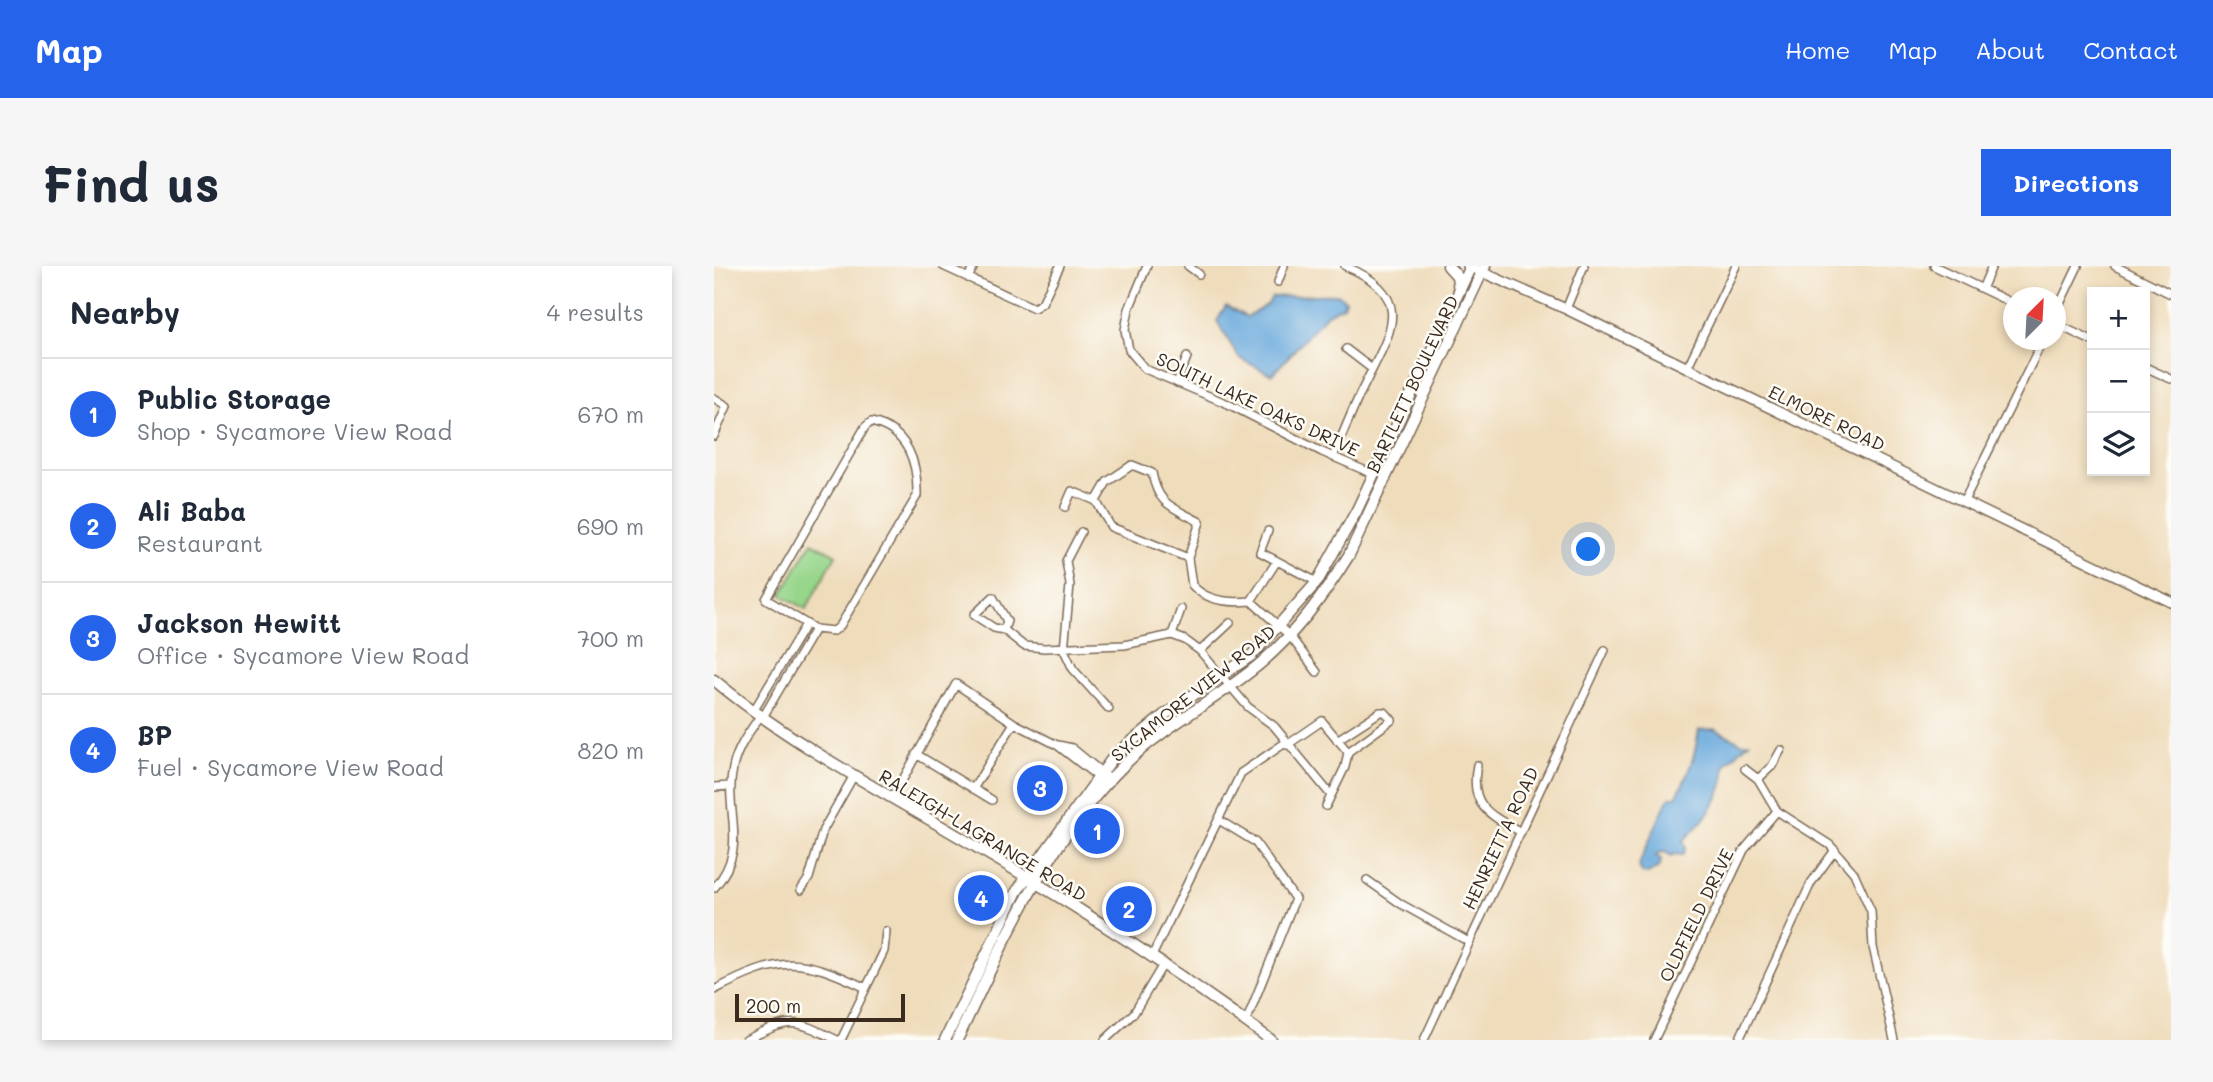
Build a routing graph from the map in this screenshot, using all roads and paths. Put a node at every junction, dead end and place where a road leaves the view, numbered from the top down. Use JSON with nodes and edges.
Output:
{"nodes":[{"id":1,"x":943,"y":266,"type":"edge"},
{"id":2,"x":974,"y":266,"type":"edge"},
{"id":3,"x":1060,"y":266,"type":"edge"},
{"id":4,"x":1147,"y":266,"type":"edge"},
{"id":5,"x":1188,"y":266,"type":"edge"},
{"id":6,"x":1284,"y":266,"type":"edge"},
{"id":7,"x":1345,"y":266,"type":"edge"},
{"id":8,"x":1448,"y":266,"type":"edge"},
{"id":9,"x":1470,"y":266,"type":"edge"},
{"id":10,"x":1584,"y":266,"type":"edge"},
{"id":11,"x":1736,"y":266,"type":"edge"},
{"id":12,"x":1934,"y":266,"type":"edge"},
{"id":13,"x":1992,"y":266,"type":"edge"},
{"id":14,"x":2078,"y":266,"type":"edge"},
{"id":15,"x":2115,"y":266,"type":"edge"},
{"id":16,"x":1484,"y":269,"type":"edge"},
{"id":17,"x":1199,"y":274,"type":"dead end"},
{"id":18,"x":968,"y":278,"type":"junction"},
{"id":19,"x":1278,"y":282,"type":"dead end"},
{"id":20,"x":1982,"y":289,"type":"junction"},
{"id":21,"x":1459,"y":291,"type":"junction"},
{"id":22,"x":2066,"y":291,"type":"edge"},
{"id":23,"x":2171,"y":293,"type":"edge"},
{"id":24,"x":2003,"y":299,"type":"edge"},
{"id":25,"x":1566,"y":309,"type":"junction"},
{"id":26,"x":2066,"y":329,"type":"edge"},
{"id":27,"x":2087,"y":339,"type":"edge"},
{"id":28,"x":1346,"y":349,"type":"dead end"},
{"id":29,"x":2037,"y":350,"type":"edge"},
{"id":30,"x":1187,"y":357,"type":"dead end"},
{"id":31,"x":1687,"y":368,"type":"junction"},
{"id":32,"x":1372,"y":369,"type":"junction"},
{"id":33,"x":2150,"y":369,"type":"edge"},
{"id":34,"x":2171,"y":379,"type":"edge"},
{"id":35,"x":1177,"y":383,"type":"junction"},
{"id":36,"x":1414,"y":388,"type":"junction"},
{"id":37,"x":1425,"y":393,"type":"junction"},
{"id":38,"x":714,"y":398,"type":"edge"},
{"id":39,"x":714,"y":436,"type":"edge"},
{"id":40,"x":1333,"y":457,"type":"junction"},
{"id":41,"x":1373,"y":474,"type":"junction"},
{"id":42,"x":1096,"y":500,"type":"junction"},
{"id":43,"x":1964,"y":501,"type":"junction"},
{"id":44,"x":1065,"y":507,"type":"dead end"},
{"id":45,"x":1362,"y":513,"type":"junction"},
{"id":46,"x":1268,"y":531,"type":"dead end"},
{"id":47,"x":1080,"y":532,"type":"dead end"},
{"id":48,"x":1337,"y":549,"type":"junction"},
{"id":49,"x":1349,"y":555,"type":"junction"},
{"id":50,"x":1188,"y":558,"type":"junction"},
{"id":51,"x":1277,"y":561,"type":"junction"},
{"id":52,"x":1317,"y":582,"type":"junction"},
{"id":53,"x":1251,"y":601,"type":"junction"},
{"id":54,"x":2171,"y":602,"type":"edge"},
{"id":55,"x":1181,"y":609,"type":"dead end"},
{"id":56,"x":1230,"y":623,"type":"dead end"},
{"id":57,"x":806,"y":624,"type":"junction"},
{"id":58,"x":815,"y":629,"type":"junction"},
{"id":59,"x":1004,"y":630,"type":"junction"},
{"id":60,"x":1285,"y":631,"type":"junction"},
{"id":61,"x":1172,"y":635,"type":"junction"},
{"id":62,"x":1065,"y":650,"type":"junction"},
{"id":63,"x":1605,"y":650,"type":"dead end"},
{"id":64,"x":1200,"y":651,"type":"junction"},
{"id":65,"x":782,"y":666,"type":"junction"},
{"id":66,"x":790,"y":671,"type":"junction"},
{"id":67,"x":1317,"y":672,"type":"dead end"},
{"id":68,"x":714,"y":680,"type":"edge"},
{"id":69,"x":1226,"y":681,"type":"junction"},
{"id":70,"x":1108,"y":709,"type":"dead end"},
{"id":71,"x":760,"y":714,"type":"junction"},
{"id":72,"x":1014,"y":723,"type":"junction"},
{"id":73,"x":1337,"y":740,"type":"junction"},
{"id":74,"x":1286,"y":744,"type":"junction"},
{"id":75,"x":1781,"y":750,"type":"dead end"},
{"id":76,"x":1348,"y":752,"type":"junction"},
{"id":77,"x":916,"y":754,"type":"junction"},
{"id":78,"x":1477,"y":765,"type":"dead end"},
{"id":79,"x":1745,"y":769,"type":"dead end"},
{"id":80,"x":1099,"y":774,"type":"junction"},
{"id":81,"x":853,"y":777,"type":"junction"},
{"id":82,"x":1758,"y":779,"type":"junction"},
{"id":83,"x":1109,"y":782,"type":"junction"},
{"id":84,"x":731,"y":786,"type":"junction"},
{"id":85,"x":714,"y":787,"type":"edge"},
{"id":86,"x":973,"y":789,"type":"junction"},
{"id":87,"x":1330,"y":794,"type":"junction"},
{"id":88,"x":892,"y":799,"type":"junction"},
{"id":89,"x":992,"y":800,"type":"dead end"},
{"id":90,"x":1079,"y":801,"type":"junction"},
{"id":91,"x":1326,"y":806,"type":"dead end"},
{"id":92,"x":1089,"y":807,"type":"junction"},
{"id":93,"x":1777,"y":811,"type":"junction"},
{"id":94,"x":1219,"y":820,"type":"junction"},
{"id":95,"x":1521,"y":832,"type":"junction"},
{"id":96,"x":1059,"y":838,"type":"junction"},
{"id":97,"x":1835,"y":850,"type":"junction"},
{"id":98,"x":1026,"y":877,"type":"junction"},
{"id":99,"x":1367,"y":880,"type":"dead end"},
{"id":100,"x":1035,"y":883,"type":"junction"},
{"id":101,"x":714,"y":888,"type":"edge"},
{"id":102,"x":801,"y":890,"type":"dead end"},
{"id":103,"x":886,"y":931,"type":"dead end"},
{"id":104,"x":1469,"y":942,"type":"junction"},
{"id":105,"x":1153,"y":954,"type":"junction"},
{"id":106,"x":1164,"y":963,"type":"junction"},
{"id":107,"x":866,"y":988,"type":"junction"},
{"id":108,"x":714,"y":990,"type":"edge"},
{"id":109,"x":1246,"y":1022,"type":"junction"},
{"id":110,"x":746,"y":1040,"type":"edge"},
{"id":111,"x":839,"y":1040,"type":"edge"},
{"id":112,"x":945,"y":1040,"type":"edge"},
{"id":113,"x":957,"y":1040,"type":"edge"},
{"id":114,"x":1105,"y":1040,"type":"edge"},
{"id":115,"x":1271,"y":1040,"type":"edge"},
{"id":116,"x":1424,"y":1040,"type":"edge"},
{"id":117,"x":1654,"y":1040,"type":"edge"},
{"id":118,"x":1739,"y":1040,"type":"edge"},
{"id":119,"x":1894,"y":1040,"type":"edge"}],
"edges":[{"from":1,"to":18,"type":"street"},
{"from":2,"to":18,"type":"street"},
{"from":3,"to":18,"type":"street"},
{"from":4,"to":35,"type":"street","name":"SOUTH LAKE OAKS DRIVE"},
{"from":5,"to":17,"type":"street"},
{"from":6,"to":19,"type":"street"},
{"from":7,"to":32,"type":"street"},
{"from":8,"to":21,"type":"main road"},
{"from":9,"to":16,"type":"street","name":"ELMORE ROAD"},
{"from":9,"to":21,"type":"main road","name":"BARTLETT BOULEVARD"},
{"from":10,"to":25,"type":"street"},
{"from":11,"to":31,"type":"street"},
{"from":12,"to":20,"type":"street"},
{"from":13,"to":20,"type":"street"},
{"from":14,"to":22,"type":"street"},
{"from":15,"to":23,"type":"street"},
{"from":16,"to":25,"type":"street","name":"ELMORE ROAD"},
{"from":16,"to":37,"type":"main road","name":"BARTLETT BOULEVARD"},
{"from":20,"to":24,"type":"street"},
{"from":21,"to":36,"type":"main road","name":"BARTLETT BOULEVARD"},
{"from":25,"to":31,"type":"street","name":"ELMORE ROAD"},
{"from":26,"to":27,"type":"street"},
{"from":28,"to":32,"type":"street"},
{"from":29,"to":43,"type":"street"},
{"from":30,"to":35,"type":"street"},
{"from":31,"to":43,"type":"street","name":"ELMORE ROAD"},
{"from":32,"to":40,"type":"street"},
{"from":33,"to":34,"type":"street"},
{"from":35,"to":40,"type":"street","name":"SOUTH LAKE OAKS DRIVE"},
{"from":36,"to":37,"type":"main road"},
{"from":36,"to":41,"type":"main road","name":"BARTLETT BOULEVARD"},
{"from":37,"to":45,"type":"main road","name":"BARTLETT BOULEVARD"},
{"from":38,"to":39,"type":"street"},
{"from":40,"to":41,"type":"street","name":"SOUTH LAKE OAKS DRIVE"},
{"from":41,"to":45,"type":"main road","name":"BARTLETT BOULEVARD"},
{"from":42,"to":44,"type":"street"},
{"from":42,"to":50,"type":"street"},
{"from":42,"to":50,"type":"street"},
{"from":43,"to":54,"type":"street","name":"ELMORE ROAD"},
{"from":45,"to":48,"type":"main road","name":"SYCAMORE VIEW ROAD"},
{"from":45,"to":49,"type":"main road","name":"SYCAMORE VIEW ROAD"},
{"from":46,"to":51,"type":"street"},
{"from":47,"to":62,"type":"street"},
{"from":48,"to":49,"type":"main road"},
{"from":48,"to":52,"type":"main road","name":"SYCAMORE VIEW ROAD"},
{"from":49,"to":60,"type":"main road","name":"SYCAMORE VIEW ROAD"},
{"from":50,"to":53,"type":"street"},
{"from":51,"to":52,"type":"street"},
{"from":51,"to":53,"type":"street"},
{"from":52,"to":60,"type":"main road","name":"SYCAMORE VIEW ROAD"},
{"from":53,"to":60,"type":"street"},
{"from":55,"to":61,"type":"street"},
{"from":56,"to":64,"type":"street"},
{"from":57,"to":58,"type":"street"},
{"from":57,"to":58,"type":"street"},
{"from":57,"to":65,"type":"street"},
{"from":58,"to":66,"type":"street"},
{"from":59,"to":59,"type":"street"},
{"from":59,"to":62,"type":"street"},
{"from":60,"to":67,"type":"street"},
{"from":60,"to":69,"type":"main road","name":"SYCAMORE VIEW ROAD"},
{"from":61,"to":62,"type":"street"},
{"from":61,"to":64,"type":"street"},
{"from":62,"to":70,"type":"street"},
{"from":63,"to":95,"type":"street","name":"HENRIETTA ROAD"},
{"from":64,"to":69,"type":"street"},
{"from":65,"to":66,"type":"street"},
{"from":65,"to":71,"type":"street"},
{"from":66,"to":71,"type":"street"},
{"from":68,"to":71,"type":"main road","name":"RALEIGH-LAGRANGE ROAD"},
{"from":69,"to":74,"type":"street"},
{"from":69,"to":80,"type":"main road","name":"SYCAMORE VIEW ROAD"},
{"from":69,"to":83,"type":"main road","name":"SYCAMORE VIEW ROAD"},
{"from":71,"to":81,"type":"main road","name":"RALEIGH-LAGRANGE ROAD"},
{"from":71,"to":84,"type":"street"},
{"from":72,"to":77,"type":"street"},
{"from":72,"to":80,"type":"street"},
{"from":72,"to":86,"type":"street"},
{"from":73,"to":74,"type":"street"},
{"from":73,"to":76,"type":"street"},
{"from":73,"to":76,"type":"street"},
{"from":74,"to":87,"type":"street"},
{"from":74,"to":94,"type":"street"},
{"from":75,"to":82,"type":"street"},
{"from":76,"to":87,"type":"street"},
{"from":77,"to":86,"type":"street"},
{"from":77,"to":88,"type":"street"},
{"from":78,"to":95,"type":"street"},
{"from":79,"to":82,"type":"street"},
{"from":80,"to":83,"type":"street"},
{"from":80,"to":90,"type":"main road","name":"SYCAMORE VIEW ROAD"},
{"from":81,"to":88,"type":"main road","name":"RALEIGH-LAGRANGE ROAD"},
{"from":81,"to":102,"type":"street"},
{"from":82,"to":93,"type":"street"},
{"from":83,"to":92,"type":"main road","name":"SYCAMORE VIEW ROAD"},
{"from":84,"to":85,"type":"street"},
{"from":84,"to":101,"type":"street"},
{"from":86,"to":89,"type":"street"},
{"from":87,"to":91,"type":"street"},
{"from":88,"to":98,"type":"main road","name":"RALEIGH-LAGRANGE ROAD"},
{"from":90,"to":92,"type":"main road"},
{"from":90,"to":96,"type":"main road","name":"SYCAMORE VIEW ROAD"},
{"from":92,"to":96,"type":"main road","name":"SYCAMORE VIEW ROAD"},
{"from":93,"to":97,"type":"street"},
{"from":93,"to":117,"type":"street","name":"OLDFIELD DRIVE"},
{"from":94,"to":105,"type":"street"},
{"from":94,"to":109,"type":"street"},
{"from":95,"to":104,"type":"street","name":"HENRIETTA ROAD"},
{"from":96,"to":98,"type":"main road","name":"SYCAMORE VIEW ROAD"},
{"from":96,"to":100,"type":"main road","name":"SYCAMORE VIEW ROAD"},
{"from":97,"to":118,"type":"street"},
{"from":97,"to":119,"type":"street"},
{"from":98,"to":100,"type":"main road","name":"RALEIGH-LAGRANGE ROAD"},
{"from":98,"to":112,"type":"main road","name":"SYCAMORE VIEW ROAD"},
{"from":99,"to":104,"type":"street"},
{"from":100,"to":105,"type":"main road","name":"RALEIGH-LAGRANGE ROAD"},
{"from":100,"to":113,"type":"main road","name":"SYCAMORE VIEW ROAD"},
{"from":103,"to":107,"type":"street"},
{"from":104,"to":116,"type":"street","name":"HENRIETTA ROAD"},
{"from":105,"to":106,"type":"main road","name":"RALEIGH-LAGRANGE ROAD"},
{"from":106,"to":109,"type":"main road","name":"RALEIGH-LAGRANGE ROAD"},
{"from":106,"to":114,"type":"street"},
{"from":107,"to":108,"type":"street"},
{"from":107,"to":111,"type":"street"},
{"from":109,"to":115,"type":"main road","name":"RALEIGH-LAGRANGE ROAD"},
{"from":110,"to":111,"type":"street"}]}
